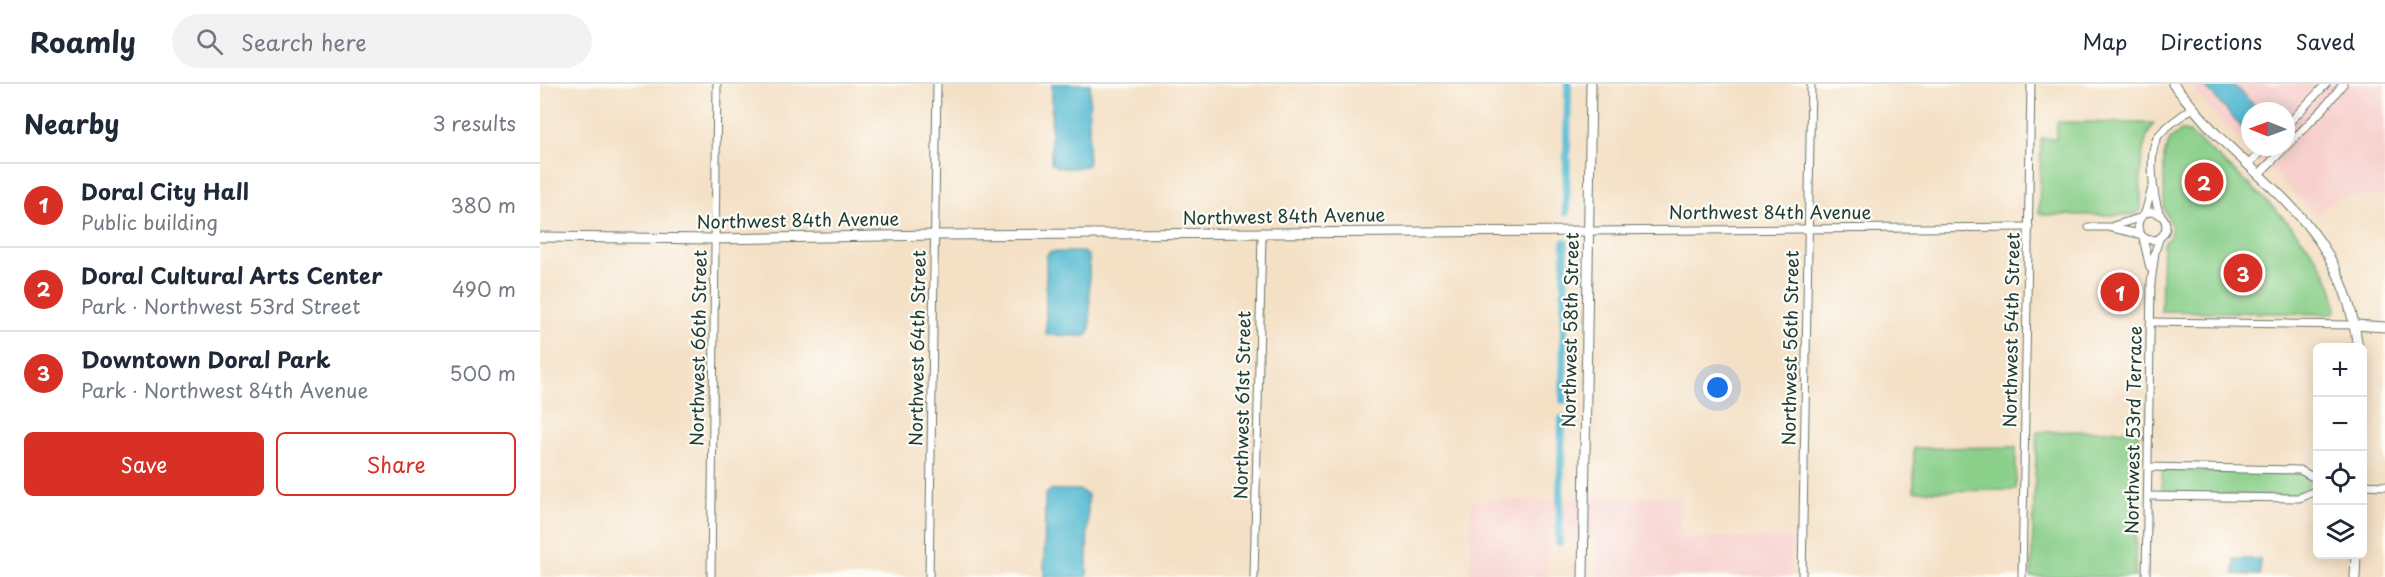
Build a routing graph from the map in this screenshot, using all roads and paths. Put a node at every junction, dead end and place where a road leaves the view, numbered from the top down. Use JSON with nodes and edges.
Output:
{"nodes":[{"id":1,"x":717,"y":84,"type":"edge"},
{"id":2,"x":938,"y":84,"type":"edge"},
{"id":3,"x":1591,"y":84,"type":"edge"},
{"id":4,"x":1811,"y":84,"type":"edge"},
{"id":5,"x":2031,"y":84,"type":"edge"},
{"id":6,"x":2173,"y":84,"type":"edge"},
{"id":7,"x":2179,"y":84,"type":"edge"},
{"id":8,"x":2326,"y":84,"type":"edge"},
{"id":9,"x":2343,"y":84,"type":"edge"},
{"id":10,"x":2183,"y":96,"type":"junction"},
{"id":11,"x":2192,"y":108,"type":"junction"},
{"id":12,"x":2295,"y":117,"type":"edge"},
{"id":13,"x":2256,"y":156,"type":"edge"},
{"id":14,"x":2248,"y":165,"type":"junction"},
{"id":15,"x":2258,"y":174,"type":"junction"},
{"id":16,"x":2153,"y":182,"type":"junction"},
{"id":17,"x":2160,"y":214,"type":"junction"},
{"id":18,"x":2142,"y":216,"type":"junction"},
{"id":19,"x":2029,"y":227,"type":"junction"},
{"id":20,"x":2089,"y":227,"type":"dead end"},
{"id":21,"x":2108,"y":227,"type":"junction"},
{"id":22,"x":1809,"y":229,"type":"junction"},
{"id":23,"x":1589,"y":231,"type":"junction"},
{"id":24,"x":1262,"y":234,"type":"junction"},
{"id":25,"x":935,"y":235,"type":"junction"},
{"id":26,"x":2141,"y":236,"type":"junction"},
{"id":27,"x":540,"y":237,"type":"edge"},
{"id":28,"x":715,"y":239,"type":"junction"},
{"id":29,"x":2159,"y":239,"type":"junction"},
{"id":30,"x":2151,"y":283,"type":"junction"},
{"id":31,"x":2151,"y":322,"type":"junction"},
{"id":32,"x":2355,"y":325,"type":"junction"},
{"id":33,"x":2385,"y":327,"type":"edge"},
{"id":34,"x":2357,"y":343,"type":"edge"},
{"id":35,"x":2148,"y":467,"type":"junction"},
{"id":36,"x":2308,"y":474,"type":"junction"},
{"id":37,"x":2313,"y":477,"type":"edge"},
{"id":38,"x":2367,"y":485,"type":"edge"},
{"id":39,"x":2385,"y":486,"type":"edge"},
{"id":40,"x":2313,"y":493,"type":"edge"},
{"id":41,"x":2148,"y":496,"type":"junction"},
{"id":42,"x":2308,"y":496,"type":"junction"},
{"id":43,"x":2356,"y":559,"type":"edge"},
{"id":44,"x":711,"y":577,"type":"edge"},
{"id":45,"x":929,"y":577,"type":"edge"},
{"id":46,"x":1254,"y":577,"type":"edge"},
{"id":47,"x":1583,"y":577,"type":"edge"},
{"id":48,"x":1802,"y":577,"type":"edge"},
{"id":49,"x":2022,"y":577,"type":"edge"},
{"id":50,"x":2146,"y":577,"type":"edge"},
{"id":51,"x":2355,"y":577,"type":"edge"}],
"edges":[{"from":1,"to":28,"type":"street","name":"Northwest 66th Street"},
{"from":2,"to":25,"type":"street","name":"Northwest 64th Street"},
{"from":3,"to":23,"type":"street","name":"Northwest 58th Street"},
{"from":4,"to":22,"type":"street","name":"Northwest 56th Street"},
{"from":5,"to":19,"type":"street","name":"Northwest 54th Street"},
{"from":6,"to":10,"type":"street"},
{"from":7,"to":10,"type":"street"},
{"from":8,"to":12,"type":"street"},
{"from":9,"to":15,"type":"street"},
{"from":10,"to":11,"type":"street"},
{"from":11,"to":14,"type":"street"},
{"from":11,"to":16,"type":"street"},
{"from":13,"to":14,"type":"street"},
{"from":14,"to":15,"type":"street"},
{"from":15,"to":32,"type":"street"},
{"from":16,"to":17,"type":"street"},
{"from":16,"to":18,"type":"street"},
{"from":17,"to":18,"type":"street"},
{"from":17,"to":29,"type":"street"},
{"from":18,"to":21,"type":"street"},
{"from":18,"to":26,"type":"street"},
{"from":19,"to":22,"type":"street","name":"Northwest 84th Avenue"},
{"from":19,"to":49,"type":"street","name":"Northwest 54th Street"},
{"from":20,"to":21,"type":"street"},
{"from":21,"to":26,"type":"street"},
{"from":22,"to":23,"type":"street","name":"Northwest 84th Avenue"},
{"from":22,"to":48,"type":"street","name":"Northwest 56th Street"},
{"from":23,"to":24,"type":"street","name":"Northwest 84th Avenue"},
{"from":23,"to":47,"type":"street","name":"Northwest 58th Street"},
{"from":24,"to":25,"type":"street","name":"Northwest 84th Avenue"},
{"from":24,"to":46,"type":"street","name":"Northwest 61st Street"},
{"from":25,"to":28,"type":"street","name":"Northwest 84th Avenue"},
{"from":25,"to":45,"type":"street","name":"Northwest 64th Street"},
{"from":26,"to":29,"type":"street"},
{"from":26,"to":30,"type":"street","name":"Northwest 53rd Terrace"},
{"from":27,"to":28,"type":"street","name":"Northwest 84th Avenue"},
{"from":28,"to":44,"type":"street","name":"Northwest 66th Street"},
{"from":29,"to":30,"type":"street","name":"Northwest 53rd Terrace"},
{"from":30,"to":31,"type":"street","name":"Northwest 53rd Terrace"},
{"from":31,"to":32,"type":"street"},
{"from":31,"to":35,"type":"street","name":"Northwest 53rd Terrace"},
{"from":32,"to":33,"type":"street"},
{"from":32,"to":34,"type":"street"},
{"from":35,"to":36,"type":"street"},
{"from":35,"to":41,"type":"street","name":"Northwest 53rd Terrace"},
{"from":36,"to":37,"type":"street"},
{"from":36,"to":42,"type":"street"},
{"from":38,"to":39,"type":"street"},
{"from":40,"to":42,"type":"street"},
{"from":41,"to":42,"type":"street"},
{"from":41,"to":50,"type":"street","name":"Northwest 53rd Terrace"},
{"from":43,"to":51,"type":"street"}]}
